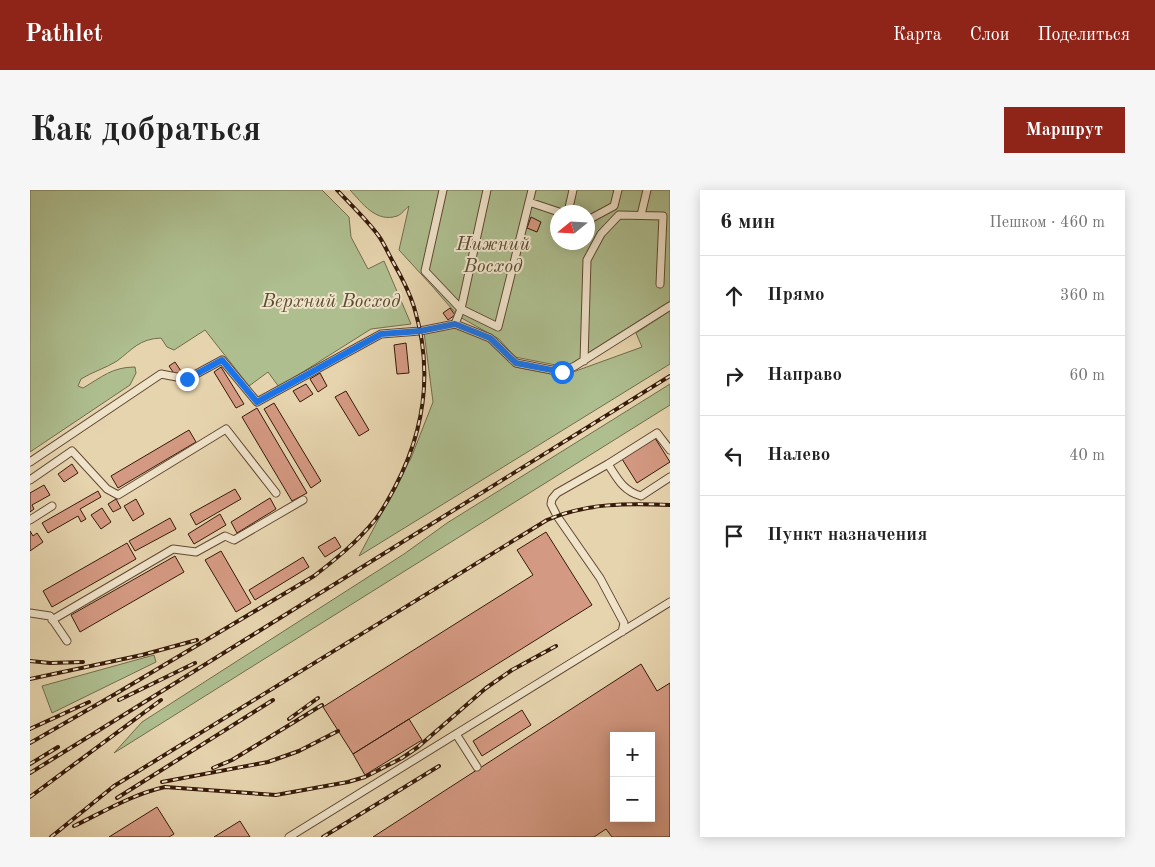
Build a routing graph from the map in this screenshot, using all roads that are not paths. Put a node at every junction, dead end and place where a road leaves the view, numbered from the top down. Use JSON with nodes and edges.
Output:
{"nodes":[{"id":1,"x":443,"y":190,"type":"edge"},
{"id":2,"x":487,"y":190,"type":"edge"},
{"id":3,"x":532,"y":190,"type":"edge"},
{"id":4,"x":573,"y":190,"type":"edge"},
{"id":5,"x":618,"y":190,"type":"edge"},
{"id":6,"x":647,"y":190,"type":"edge"},
{"id":7,"x":529,"y":202,"type":"junction"},
{"id":8,"x":570,"y":205,"type":"edge"},
{"id":9,"x":550,"y":209,"type":"edge"},
{"id":10,"x":641,"y":215,"type":"junction"},
{"id":11,"x":667,"y":215,"type":"edge"},
{"id":12,"x":595,"y":216,"type":"edge"},
{"id":13,"x":660,"y":284,"type":"dead end"},
{"id":14,"x":670,"y":306,"type":"edge"},
{"id":15,"x":461,"y":309,"type":"junction"},
{"id":16,"x":455,"y":324,"type":"junction"},
{"id":17,"x":584,"y":361,"type":"junction"},
{"id":18,"x":670,"y":450,"type":"edge"},
{"id":19,"x":30,"y":462,"type":"edge"},
{"id":20,"x":608,"y":464,"type":"junction"},
{"id":21,"x":670,"y":477,"type":"edge"},
{"id":22,"x":30,"y":480,"type":"edge"},
{"id":23,"x":276,"y":493,"type":"dead end"},
{"id":24,"x":302,"y":500,"type":"dead end"},
{"id":25,"x":52,"y":506,"type":"dead end"},
{"id":26,"x":30,"y":520,"type":"edge"},
{"id":27,"x":670,"y":602,"type":"edge"},
{"id":28,"x":30,"y":613,"type":"edge"},
{"id":29,"x":52,"y":620,"type":"junction"},
{"id":30,"x":622,"y":632,"type":"junction"},
{"id":31,"x":67,"y":641,"type":"dead end"},
{"id":32,"x":456,"y":734,"type":"junction"},
{"id":33,"x":477,"y":767,"type":"dead end"},
{"id":34,"x":289,"y":837,"type":"edge"}],
"edges":[{"from":1,"to":15,"type":"lane"},
{"from":2,"to":15,"type":"lane"},
{"from":3,"to":7,"type":"lane"},
{"from":4,"to":8,"type":"lane"},
{"from":5,"to":12,"type":"lane"},
{"from":6,"to":10,"type":"lane"},
{"from":7,"to":9,"type":"lane"},
{"from":7,"to":15,"type":"lane"},
{"from":10,"to":11,"type":"lane"},
{"from":10,"to":17,"type":"lane"},
{"from":11,"to":13,"type":"lane"},
{"from":14,"to":17,"type":"lane"},
{"from":15,"to":16,"type":"lane"},
{"from":16,"to":17,"type":"lane"},
{"from":16,"to":19,"type":"lane"},
{"from":18,"to":20,"type":"lane"},
{"from":20,"to":21,"type":"lane"},
{"from":20,"to":30,"type":"lane"},
{"from":22,"to":23,"type":"lane"},
{"from":24,"to":29,"type":"lane"},
{"from":25,"to":26,"type":"lane"},
{"from":27,"to":30,"type":"lane"},
{"from":28,"to":29,"type":"lane"},
{"from":29,"to":31,"type":"lane"},
{"from":30,"to":32,"type":"lane"},
{"from":32,"to":33,"type":"lane"},
{"from":32,"to":34,"type":"lane"}]}
